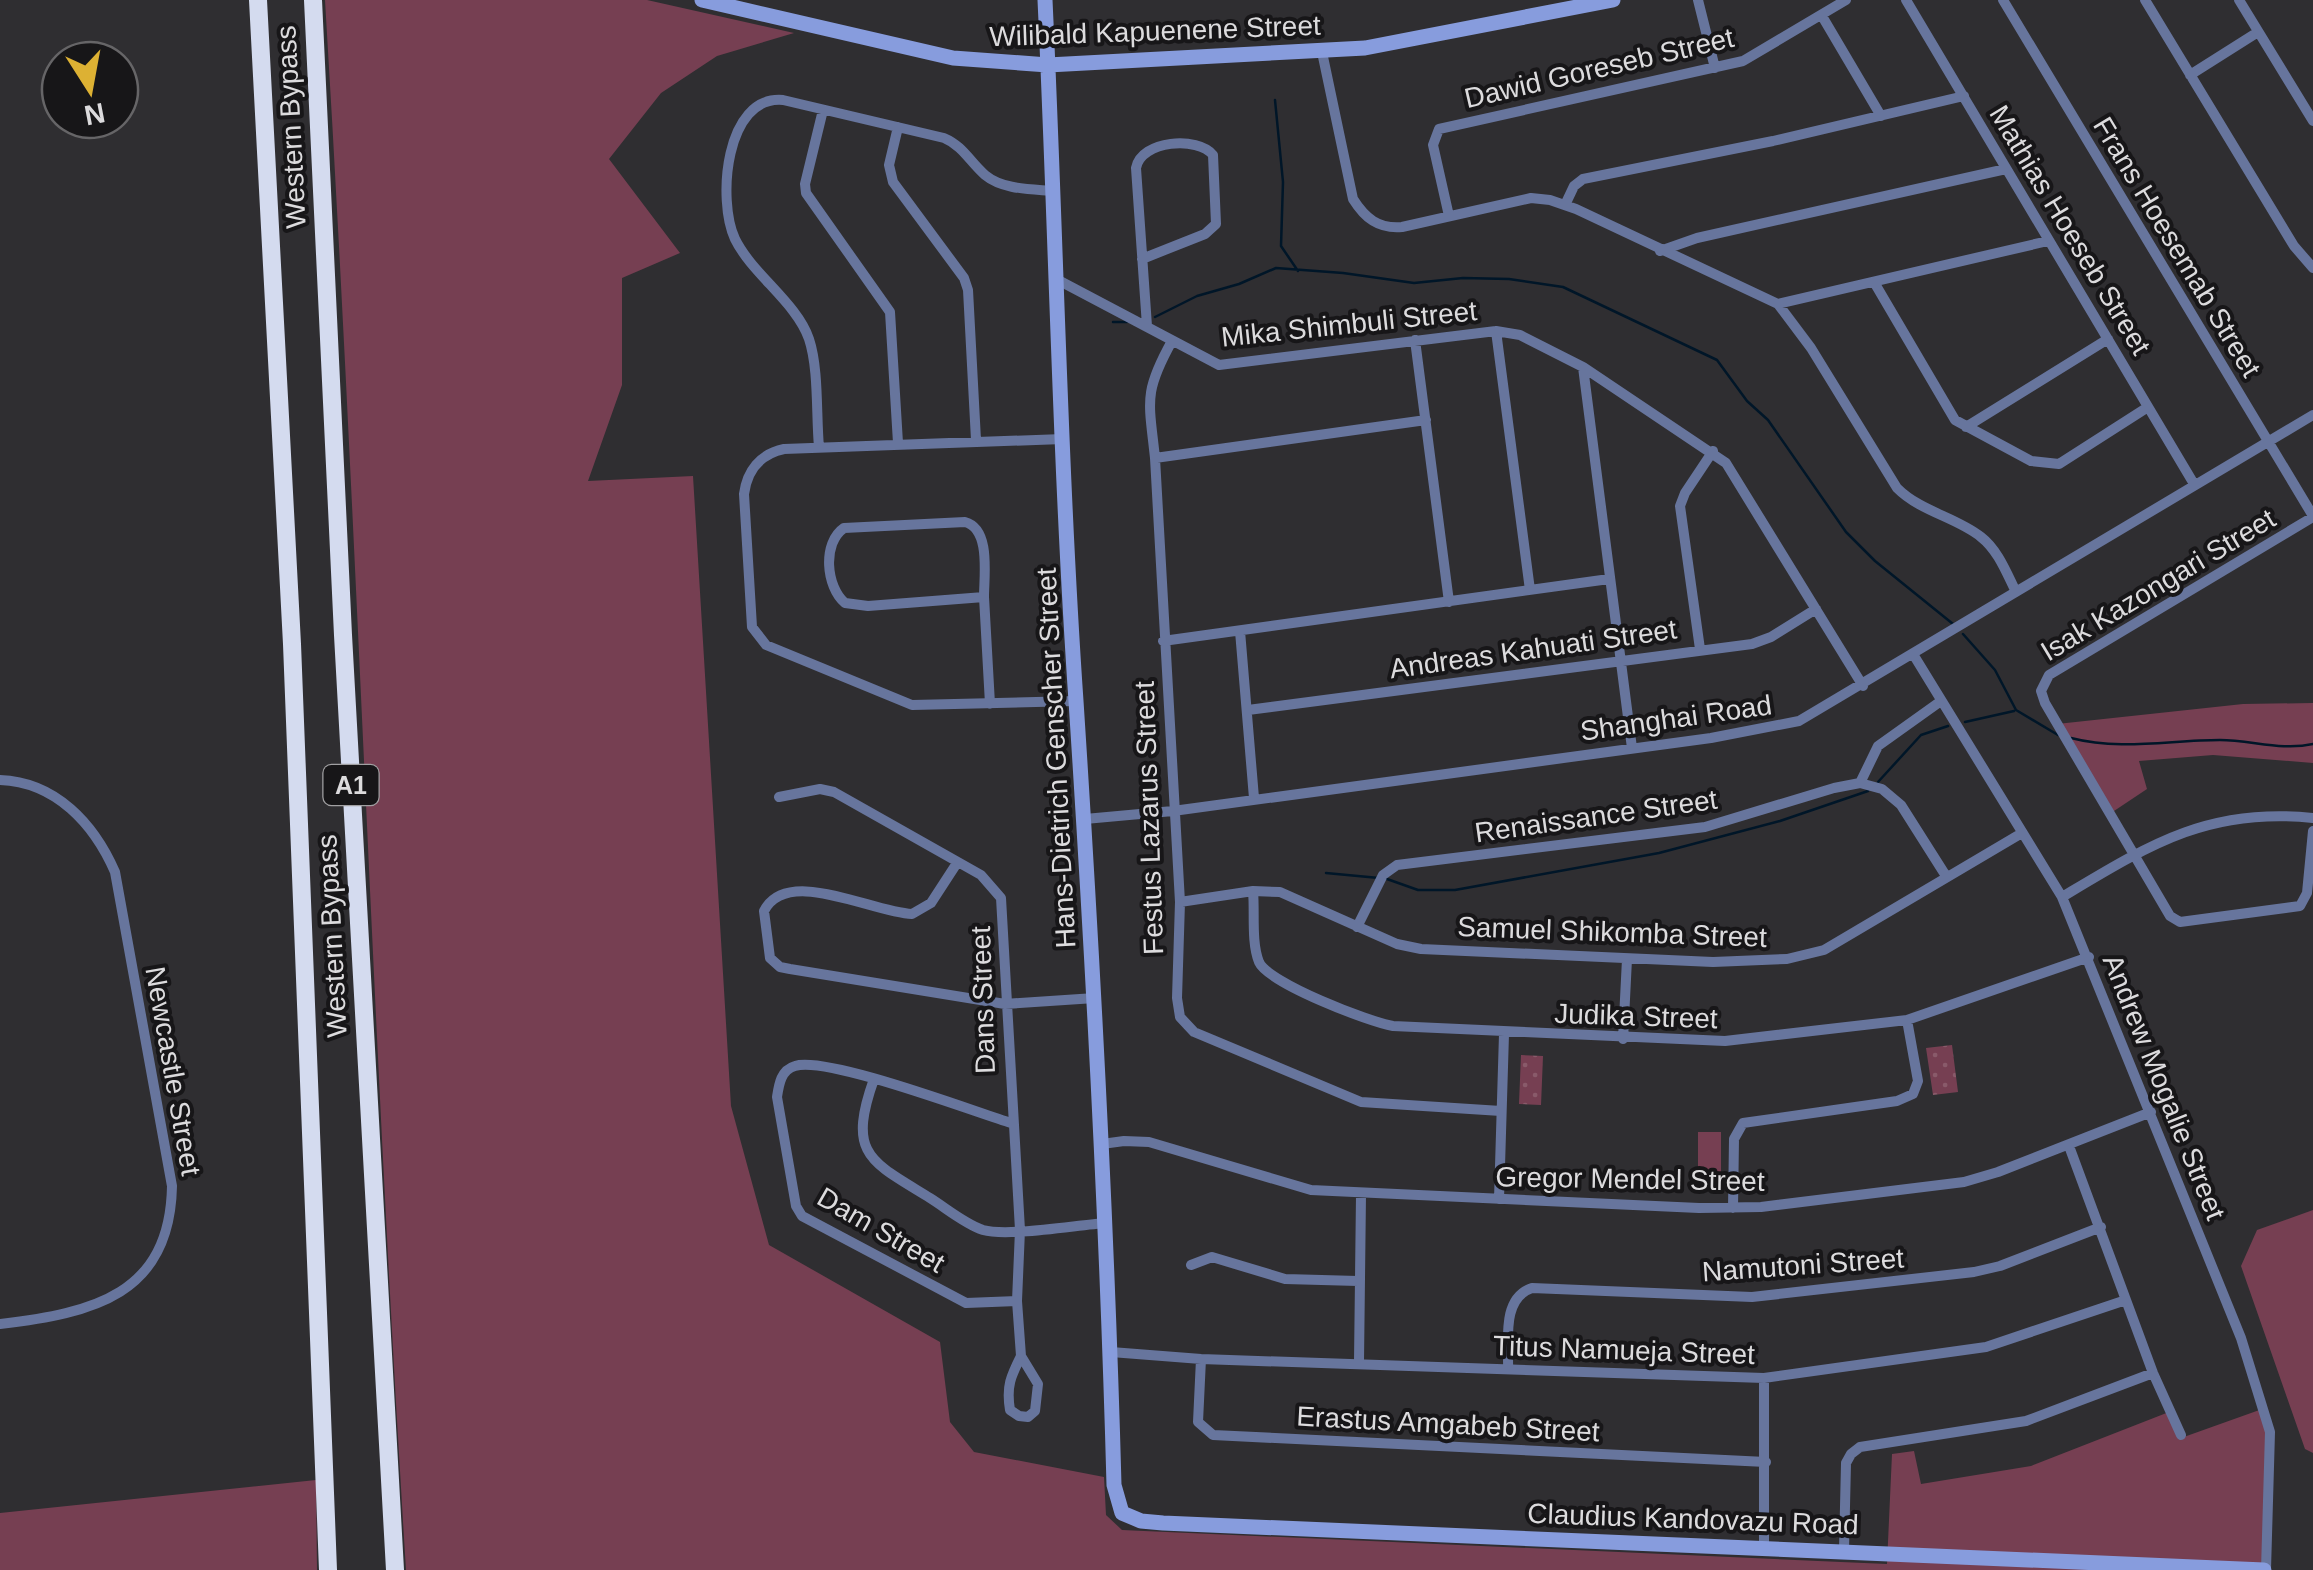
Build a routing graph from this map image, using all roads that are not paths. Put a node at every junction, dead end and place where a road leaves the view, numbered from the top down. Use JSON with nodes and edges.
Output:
{"nodes":[{"id":1,"x":258,"y":0,"type":"edge"},
{"id":2,"x":313,"y":0,"type":"edge"},
{"id":3,"x":702,"y":0,"type":"edge"},
{"id":4,"x":1045,"y":0,"type":"edge"},
{"id":5,"x":1612,"y":0,"type":"edge"},
{"id":6,"x":1698,"y":0,"type":"edge"},
{"id":7,"x":1846,"y":0,"type":"edge"},
{"id":8,"x":1906,"y":0,"type":"edge"},
{"id":9,"x":2004,"y":0,"type":"edge"},
{"id":10,"x":2145,"y":0,"type":"edge"},
{"id":11,"x":2238,"y":0,"type":"edge"},
{"id":12,"x":1822,"y":16,"type":"junction"},
{"id":13,"x":2258,"y":32,"type":"junction"},
{"id":14,"x":1322,"y":52,"type":"junction"},
{"id":15,"x":1048,"y":65,"type":"junction"},
{"id":16,"x":1715,"y":68,"type":"junction"},
{"id":17,"x":2190,"y":74,"type":"junction"},
{"id":18,"x":1964,"y":96,"type":"junction"},
{"id":19,"x":823,"y":110,"type":"junction"},
{"id":20,"x":1881,"y":116,"type":"junction"},
{"id":21,"x":2313,"y":121,"type":"edge"},
{"id":22,"x":898,"y":127,"type":"junction"},
{"id":23,"x":2006,"y":169,"type":"junction"},
{"id":24,"x":1054,"y":191,"type":"junction"},
{"id":25,"x":1566,"y":205,"type":"junction"},
{"id":26,"x":1448,"y":216,"type":"junction"},
{"id":27,"x":2048,"y":240,"type":"junction"},
{"id":28,"x":1660,"y":251,"type":"junction"},
{"id":29,"x":1142,"y":259,"type":"junction"},
{"id":30,"x":2313,"y":268,"type":"edge"},
{"id":31,"x":1058,"y":280,"type":"junction"},
{"id":32,"x":1874,"y":282,"type":"junction"},
{"id":33,"x":1778,"y":304,"type":"junction"},
{"id":34,"x":1147,"y":326,"type":"junction"},
{"id":35,"x":1496,"y":331,"type":"junction"},
{"id":36,"x":2108,"y":338,"type":"junction"},
{"id":37,"x":1415,"y":340,"type":"junction"},
{"id":38,"x":1172,"y":341,"type":"junction"},
{"id":39,"x":1583,"y":367,"type":"junction"},
{"id":40,"x":2148,"y":407,"type":"junction"},
{"id":41,"x":2313,"y":415,"type":"edge"},
{"id":42,"x":1426,"y":420,"type":"junction"},
{"id":43,"x":1966,"y":428,"type":"junction"},
{"id":44,"x":1064,"y":438,"type":"junction"},
{"id":45,"x":976,"y":440,"type":"junction"},
{"id":46,"x":2268,"y":442,"type":"junction"},
{"id":47,"x":898,"y":443,"type":"junction"},
{"id":48,"x":819,"y":447,"type":"junction"},
{"id":49,"x":1713,"y":452,"type":"junction"},
{"id":50,"x":1155,"y":458,"type":"junction"},
{"id":51,"x":2194,"y":484,"type":"junction"},
{"id":52,"x":2313,"y":517,"type":"edge"},
{"id":53,"x":1609,"y":579,"type":"junction"},
{"id":54,"x":1530,"y":590,"type":"junction"},
{"id":55,"x":2016,"y":592,"type":"junction"},
{"id":56,"x":984,"y":597,"type":"junction"},
{"id":57,"x":1449,"y":602,"type":"junction"},
{"id":58,"x":1816,"y":609,"type":"junction"},
{"id":59,"x":1240,"y":631,"type":"junction"},
{"id":60,"x":1163,"y":642,"type":"junction"},
{"id":61,"x":1700,"y":648,"type":"junction"},
{"id":62,"x":1913,"y":654,"type":"junction"},
{"id":63,"x":1620,"y":661,"type":"junction"},
{"id":64,"x":1862,"y":686,"type":"junction"},
{"id":65,"x":1076,"y":700,"type":"junction"},
{"id":66,"x":1942,"y":701,"type":"junction"},
{"id":67,"x":990,"y":704,"type":"junction"},
{"id":68,"x":1248,"y":710,"type":"junction"},
{"id":69,"x":1632,"y":748,"type":"junction"},
{"id":70,"x":0,"y":780,"type":"edge"},
{"id":71,"x":1860,"y":783,"type":"junction"},
{"id":72,"x":779,"y":797,"type":"dead end"},
{"id":73,"x":1254,"y":798,"type":"junction"},
{"id":74,"x":1174,"y":811,"type":"junction"},
{"id":75,"x":2313,"y":818,"type":"edge"},
{"id":76,"x":1085,"y":819,"type":"junction"},
{"id":77,"x":2313,"y":832,"type":"edge"},
{"id":78,"x":2022,"y":833,"type":"junction"},
{"id":79,"x":2136,"y":853,"type":"junction"},
{"id":80,"x":957,"y":862,"type":"junction"},
{"id":81,"x":1946,"y":876,"type":"junction"},
{"id":82,"x":1254,"y":891,"type":"junction"},
{"id":83,"x":2062,"y":897,"type":"junction"},
{"id":84,"x":1180,"y":902,"type":"junction"},
{"id":85,"x":1357,"y":928,"type":"junction"},
{"id":86,"x":2088,"y":957,"type":"junction"},
{"id":87,"x":1627,"y":959,"type":"junction"},
{"id":88,"x":1095,"y":998,"type":"junction"},
{"id":89,"x":1004,"y":1004,"type":"junction"},
{"id":90,"x":1907,"y":1020,"type":"junction"},
{"id":91,"x":1504,"y":1034,"type":"junction"},
{"id":92,"x":1624,"y":1039,"type":"junction"},
{"id":93,"x":874,"y":1079,"type":"junction"},
{"id":94,"x":1501,"y":1111,"type":"junction"},
{"id":95,"x":2151,"y":1112,"type":"junction"},
{"id":96,"x":1011,"y":1123,"type":"junction"},
{"id":97,"x":1102,"y":1144,"type":"junction"},
{"id":98,"x":2068,"y":1146,"type":"junction"},
{"id":99,"x":1361,"y":1195,"type":"junction"},
{"id":100,"x":1498,"y":1199,"type":"junction"},
{"id":101,"x":1733,"y":1208,"type":"junction"},
{"id":102,"x":1106,"y":1223,"type":"junction"},
{"id":103,"x":2101,"y":1228,"type":"junction"},
{"id":104,"x":1020,"y":1230,"type":"junction"},
{"id":105,"x":1192,"y":1265,"type":"dead end"},
{"id":106,"x":1358,"y":1281,"type":"junction"},
{"id":107,"x":2126,"y":1300,"type":"junction"},
{"id":108,"x":1016,"y":1301,"type":"junction"},
{"id":109,"x":0,"y":1324,"type":"edge"},
{"id":110,"x":1111,"y":1352,"type":"junction"},
{"id":111,"x":1022,"y":1356,"type":"junction"},
{"id":112,"x":1201,"y":1359,"type":"junction"},
{"id":113,"x":1359,"y":1362,"type":"junction"},
{"id":114,"x":1508,"y":1369,"type":"junction"},
{"id":115,"x":2153,"y":1373,"type":"junction"},
{"id":116,"x":1764,"y":1378,"type":"junction"},
{"id":117,"x":2182,"y":1435,"type":"dead end"},
{"id":118,"x":1766,"y":1462,"type":"junction"},
{"id":119,"x":1122,"y":1513,"type":"joint"},
{"id":120,"x":1764,"y":1546,"type":"junction"},
{"id":121,"x":1844,"y":1550,"type":"junction"},
{"id":122,"x":328,"y":1570,"type":"edge"},
{"id":123,"x":395,"y":1570,"type":"edge"},
{"id":124,"x":2265,"y":1570,"type":"edge"}],
"edges":[{"from":1,"to":122,"type":"highway","name":"Western Bypass","number":"A1"},
{"from":2,"to":123,"type":"highway","name":"Western Bypass","number":"A1"},
{"from":3,"to":15,"type":"street","name":"Wilibald Kapuenene Street"},
{"from":4,"to":15,"type":"street","name":"Hans-Dietrich Genscher Street"},
{"from":5,"to":14,"type":"street","name":"Wilibald Kapuenene Street"},
{"from":6,"to":16,"type":"street"},
{"from":7,"to":12,"type":"street","name":"Dawid Goreseb Street"},
{"from":8,"to":18,"type":"street","name":"Mathias Hoeseb Street"},
{"from":9,"to":46,"type":"street","name":"Frans Hoesemab Street"},
{"from":10,"to":17,"type":"street"},
{"from":11,"to":13,"type":"street"},
{"from":12,"to":16,"type":"street","name":"Dawid Goreseb Street"},
{"from":12,"to":20,"type":"street"},
{"from":13,"to":17,"type":"street"},
{"from":13,"to":21,"type":"street"},
{"from":14,"to":15,"type":"street","name":"Wilibald Kapuenene Street"},
{"from":14,"to":26,"type":"street"},
{"from":15,"to":24,"type":"street","name":"Hans-Dietrich Genscher Street"},
{"from":16,"to":26,"type":"street","name":"Dawid Goreseb Street"},
{"from":17,"to":30,"type":"street"},
{"from":18,"to":20,"type":"street"},
{"from":18,"to":23,"type":"street","name":"Mathias Hoeseb Street"},
{"from":19,"to":22,"type":"street"},
{"from":19,"to":47,"type":"street"},
{"from":19,"to":48,"type":"street"},
{"from":20,"to":25,"type":"street"},
{"from":22,"to":24,"type":"street"},
{"from":22,"to":45,"type":"street"},
{"from":23,"to":27,"type":"street","name":"Mathias Hoeseb Street"},
{"from":23,"to":28,"type":"street"},
{"from":24,"to":31,"type":"street","name":"Hans-Dietrich Genscher Street"},
{"from":25,"to":26,"type":"street"},
{"from":25,"to":28,"type":"street"},
{"from":27,"to":32,"type":"street"},
{"from":27,"to":36,"type":"street","name":"Mathias Hoeseb Street"},
{"from":28,"to":33,"type":"street"},
{"from":29,"to":29,"type":"street"},
{"from":29,"to":34,"type":"street"},
{"from":31,"to":34,"type":"street","name":"Mika Shimbuli Street"},
{"from":31,"to":44,"type":"street","name":"Hans-Dietrich Genscher Street"},
{"from":32,"to":33,"type":"street"},
{"from":32,"to":43,"type":"street"},
{"from":33,"to":55,"type":"street"},
{"from":34,"to":38,"type":"street","name":"Mika Shimbuli Street"},
{"from":35,"to":37,"type":"street","name":"Mika Shimbuli Street"},
{"from":35,"to":39,"type":"street","name":"Mika Shimbuli Street"},
{"from":35,"to":54,"type":"street"},
{"from":36,"to":40,"type":"street","name":"Mathias Hoeseb Street"},
{"from":36,"to":43,"type":"street"},
{"from":37,"to":38,"type":"street","name":"Mika Shimbuli Street"},
{"from":37,"to":42,"type":"street"},
{"from":38,"to":50,"type":"street","name":"Festus Lazarus Street"},
{"from":39,"to":49,"type":"street","name":"Mika Shimbuli Street"},
{"from":39,"to":53,"type":"street"},
{"from":40,"to":43,"type":"street"},
{"from":40,"to":51,"type":"street","name":"Mathias Hoeseb Street"},
{"from":41,"to":46,"type":"street","name":"Shanghai Road"},
{"from":42,"to":50,"type":"street"},
{"from":42,"to":57,"type":"street"},
{"from":44,"to":45,"type":"street"},
{"from":44,"to":65,"type":"street","name":"Hans-Dietrich Genscher Street"},
{"from":45,"to":47,"type":"street"},
{"from":46,"to":51,"type":"street","name":"Shanghai Road"},
{"from":46,"to":52,"type":"street","name":"Frans Hoesemab Street"},
{"from":47,"to":48,"type":"street"},
{"from":48,"to":67,"type":"street"},
{"from":49,"to":58,"type":"street","name":"Mika Shimbuli Street"},
{"from":49,"to":61,"type":"street"},
{"from":50,"to":60,"type":"street","name":"Festus Lazarus Street"},
{"from":51,"to":55,"type":"street","name":"Shanghai Road"},
{"from":52,"to":79,"type":"street","name":"Isak Kazongari Street"},
{"from":53,"to":54,"type":"street"},
{"from":53,"to":63,"type":"street"},
{"from":54,"to":57,"type":"street"},
{"from":55,"to":62,"type":"street","name":"Shanghai Road"},
{"from":56,"to":56,"type":"street"},
{"from":56,"to":67,"type":"street"},
{"from":57,"to":59,"type":"street"},
{"from":58,"to":61,"type":"street","name":"Andreas Kahuati Street"},
{"from":58,"to":64,"type":"street","name":"Mika Shimbuli Street"},
{"from":59,"to":60,"type":"street"},
{"from":59,"to":68,"type":"street"},
{"from":60,"to":74,"type":"street","name":"Festus Lazarus Street"},
{"from":61,"to":63,"type":"street","name":"Andreas Kahuati Street"},
{"from":62,"to":64,"type":"street","name":"Shanghai Road"},
{"from":62,"to":66,"type":"street","name":"Andrew Mogalie Street"},
{"from":63,"to":68,"type":"street","name":"Andreas Kahuati Street"},
{"from":63,"to":69,"type":"street"},
{"from":64,"to":69,"type":"street","name":"Shanghai Road"},
{"from":65,"to":67,"type":"street"},
{"from":65,"to":76,"type":"street","name":"Hans-Dietrich Genscher Street"},
{"from":66,"to":71,"type":"street"},
{"from":66,"to":78,"type":"street","name":"Andrew Mogalie Street"},
{"from":68,"to":73,"type":"street"},
{"from":69,"to":73,"type":"street","name":"Shanghai Road"},
{"from":70,"to":109,"type":"street","name":"Newcastle Street"},
{"from":71,"to":81,"type":"street"},
{"from":71,"to":85,"type":"street","name":"Renaissance Street"},
{"from":72,"to":80,"type":"street","name":"Dans Street"},
{"from":73,"to":74,"type":"street","name":"Shanghai Road"},
{"from":74,"to":76,"type":"street","name":"Shanghai Road"},
{"from":74,"to":84,"type":"street","name":"Festus Lazarus Street"},
{"from":75,"to":79,"type":"street"},
{"from":76,"to":88,"type":"street","name":"Hans-Dietrich Genscher Street"},
{"from":77,"to":79,"type":"street"},
{"from":78,"to":81,"type":"street","name":"Samuel Shikomba Street"},
{"from":78,"to":83,"type":"street","name":"Andrew Mogalie Street"},
{"from":79,"to":83,"type":"street"},
{"from":80,"to":89,"type":"street","name":"Dans Street"},
{"from":80,"to":89,"type":"street"},
{"from":81,"to":87,"type":"street","name":"Samuel Shikomba Street"},
{"from":82,"to":84,"type":"street","name":"Samuel Shikomba Street"},
{"from":82,"to":85,"type":"street","name":"Samuel Shikomba Street"},
{"from":82,"to":91,"type":"street","name":"Judika Street"},
{"from":83,"to":86,"type":"street","name":"Andrew Mogalie Street"},
{"from":84,"to":94,"type":"street","name":"Festus Lazarus Street"},
{"from":85,"to":87,"type":"street","name":"Samuel Shikomba Street"},
{"from":86,"to":90,"type":"street","name":"Judika Street"},
{"from":86,"to":95,"type":"street","name":"Andrew Mogalie Street"},
{"from":87,"to":92,"type":"street"},
{"from":88,"to":89,"type":"street"},
{"from":88,"to":97,"type":"street","name":"Hans-Dietrich Genscher Street"},
{"from":89,"to":96,"type":"street","name":"Dans Street"},
{"from":90,"to":92,"type":"street","name":"Judika Street"},
{"from":90,"to":101,"type":"street"},
{"from":91,"to":92,"type":"street","name":"Judika Street"},
{"from":91,"to":94,"type":"street"},
{"from":93,"to":96,"type":"street","name":"Dam Street"},
{"from":93,"to":104,"type":"street"},
{"from":93,"to":108,"type":"street","name":"Dam Street"},
{"from":94,"to":100,"type":"street"},
{"from":95,"to":98,"type":"street","name":"Gregor Mendel Street"},
{"from":95,"to":124,"type":"street","name":"Andrew Mogalie Street"},
{"from":96,"to":104,"type":"street","name":"Dans Street"},
{"from":97,"to":99,"type":"street","name":"Gregor Mendel Street"},
{"from":97,"to":102,"type":"street","name":"Hans-Dietrich Genscher Street"},
{"from":98,"to":101,"type":"street","name":"Gregor Mendel Street"},
{"from":98,"to":103,"type":"street"},
{"from":99,"to":100,"type":"street","name":"Gregor Mendel Street"},
{"from":99,"to":106,"type":"street"},
{"from":100,"to":101,"type":"street","name":"Gregor Mendel Street"},
{"from":102,"to":104,"type":"street"},
{"from":102,"to":110,"type":"street","name":"Hans-Dietrich Genscher Street"},
{"from":103,"to":107,"type":"street"},
{"from":103,"to":114,"type":"street","name":"Namutoni Street"},
{"from":104,"to":108,"type":"street","name":"Dans Street"},
{"from":105,"to":106,"type":"street"},
{"from":106,"to":113,"type":"street"},
{"from":107,"to":115,"type":"street"},
{"from":107,"to":116,"type":"street","name":"Titus Namueja Street"},
{"from":108,"to":111,"type":"street","name":"Dans Street"},
{"from":110,"to":112,"type":"street","name":"Titus Namueja Street"},
{"from":110,"to":119,"type":"street","name":"Hans-Dietrich Genscher Street"},
{"from":111,"to":111,"type":"street","name":"Dans Street"},
{"from":112,"to":113,"type":"street","name":"Titus Namueja Street"},
{"from":112,"to":118,"type":"street","name":"Erastus Amgabeb Street"},
{"from":113,"to":114,"type":"street","name":"Titus Namueja Street"},
{"from":114,"to":116,"type":"street","name":"Titus Namueja Street"},
{"from":115,"to":117,"type":"street"},
{"from":115,"to":121,"type":"street"},
{"from":116,"to":118,"type":"street"},
{"from":118,"to":120,"type":"street"},
{"from":119,"to":120,"type":"street","name":"Claudius Kandovazu Road"},
{"from":120,"to":121,"type":"street","name":"Claudius Kandovazu Road"},
{"from":121,"to":124,"type":"street","name":"Claudius Kandovazu Road"}]}
